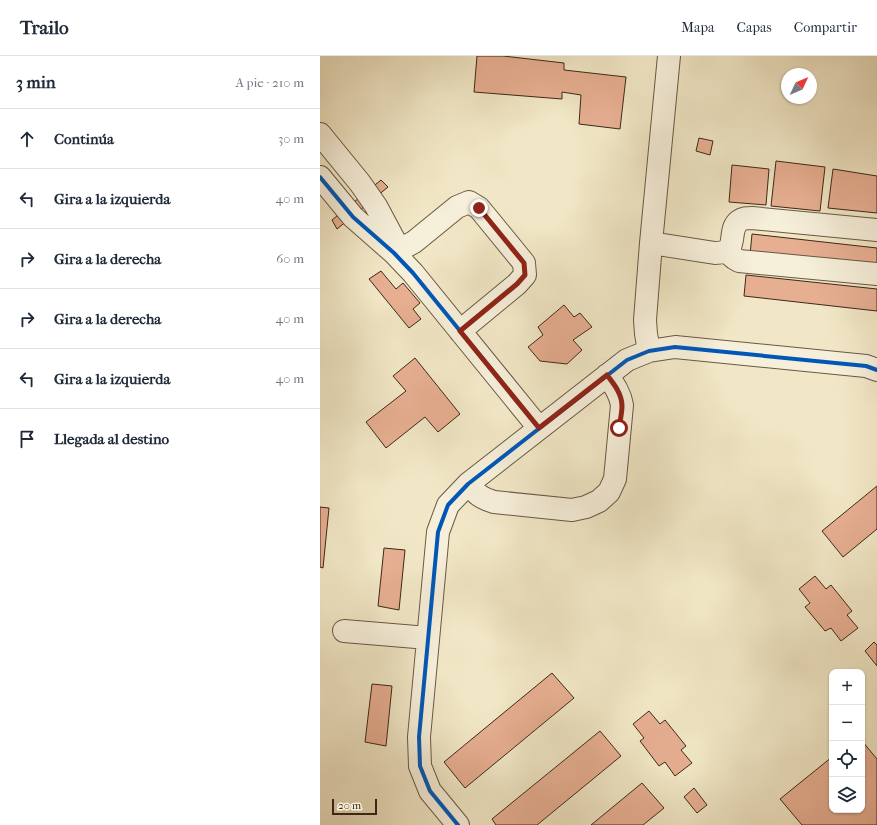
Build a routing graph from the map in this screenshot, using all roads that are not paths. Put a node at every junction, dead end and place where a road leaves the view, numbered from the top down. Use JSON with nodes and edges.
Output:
{"nodes":[{"id":1,"x":670,"y":56,"type":"edge"},
{"id":2,"x":320,"y":134,"type":"edge"},
{"id":3,"x":323,"y":181,"type":"edge"},
{"id":4,"x":877,"y":230,"type":"edge"},
{"id":5,"x":651,"y":243,"type":"junction"},
{"id":6,"x":726,"y":251,"type":"junction"},
{"id":7,"x":397,"y":252,"type":"junction"},
{"id":8,"x":877,"y":274,"type":"edge"},
{"id":9,"x":460,"y":331,"type":"junction"},
{"id":10,"x":649,"y":351,"type":"junction"},
{"id":11,"x":877,"y":370,"type":"edge"},
{"id":12,"x":607,"y":375,"type":"junction"},
{"id":13,"x":539,"y":428,"type":"junction"},
{"id":14,"x":468,"y":484,"type":"junction"},
{"id":15,"x":344,"y":631,"type":"dead end"},
{"id":16,"x":428,"y":638,"type":"junction"},
{"id":17,"x":458,"y":825,"type":"edge"}],
"edges":[{"from":1,"to":5,"type":"street"},
{"from":2,"to":7,"type":"street"},
{"from":3,"to":7,"type":"street"},
{"from":4,"to":6,"type":"street"},
{"from":5,"to":6,"type":"street"},
{"from":5,"to":10,"type":"street"},
{"from":6,"to":8,"type":"street"},
{"from":7,"to":9,"type":"street"},
{"from":7,"to":9,"type":"street"},
{"from":9,"to":13,"type":"street"},
{"from":10,"to":11,"type":"street"},
{"from":10,"to":12,"type":"street"},
{"from":12,"to":13,"type":"street"},
{"from":12,"to":14,"type":"street"},
{"from":13,"to":14,"type":"street"},
{"from":14,"to":16,"type":"street"},
{"from":15,"to":16,"type":"street"},
{"from":16,"to":17,"type":"street"}]}
